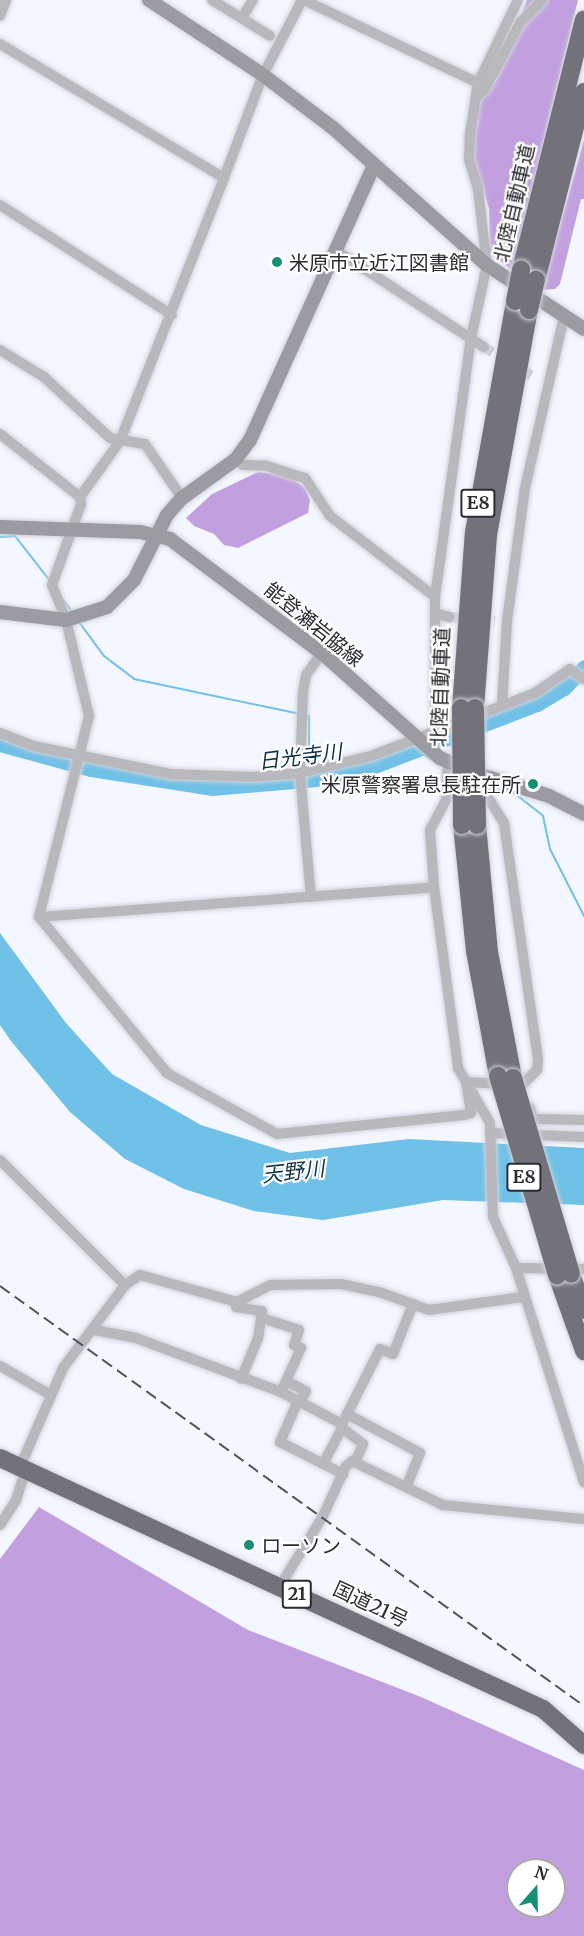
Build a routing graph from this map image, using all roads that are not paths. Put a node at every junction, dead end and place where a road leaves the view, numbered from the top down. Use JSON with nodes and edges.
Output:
{"nodes":[{"id":1,"x":6,"y":0,"type":"edge"},
{"id":2,"x":149,"y":0,"type":"edge"},
{"id":3,"x":212,"y":0,"type":"edge"},
{"id":4,"x":253,"y":0,"type":"edge"},
{"id":5,"x":303,"y":0,"type":"edge"},
{"id":6,"x":518,"y":0,"type":"edge"},
{"id":7,"x":542,"y":0,"type":"edge"},
{"id":8,"x":0,"y":16,"type":"edge"},
{"id":9,"x":242,"y":18,"type":"junction"},
{"id":10,"x":584,"y":20,"type":"edge"},
{"id":11,"x":270,"y":36,"type":"dead end"},
{"id":12,"x":0,"y":44,"type":"edge"},
{"id":13,"x":263,"y":75,"type":"junction"},
{"id":14,"x":478,"y":83,"type":"junction"},
{"id":15,"x":584,"y":92,"type":"edge"},
{"id":16,"x":476,"y":97,"type":"junction"},
{"id":17,"x":373,"y":167,"type":"junction"},
{"id":18,"x":224,"y":178,"type":"junction"},
{"id":19,"x":0,"y":205,"type":"edge"},
{"id":20,"x":334,"y":249,"type":"junction"},
{"id":21,"x":487,"y":265,"type":"junction"},
{"id":22,"x":529,"y":275,"type":"junction"},
{"id":23,"x":172,"y":315,"type":"junction"},
{"id":24,"x":564,"y":316,"type":"junction"},
{"id":25,"x":584,"y":330,"type":"edge"},
{"id":26,"x":471,"y":338,"type":"junction"},
{"id":27,"x":484,"y":346,"type":"tunnel mouth"},
{"id":28,"x":0,"y":350,"type":"edge"},
{"id":29,"x":534,"y":377,"type":"tunnel mouth"},
{"id":30,"x":546,"y":384,"type":"junction"},
{"id":31,"x":0,"y":434,"type":"edge"},
{"id":32,"x":120,"y":441,"type":"junction"},
{"id":33,"x":236,"y":459,"type":"junction"},
{"id":34,"x":80,"y":497,"type":"junction"},
{"id":35,"x":182,"y":498,"type":"junction"},
{"id":36,"x":0,"y":527,"type":"edge"},
{"id":37,"x":70,"y":529,"type":"junction"},
{"id":38,"x":157,"y":534,"type":"junction"},
{"id":39,"x":435,"y":597,"type":"junction"},
{"id":40,"x":0,"y":612,"type":"edge"},
{"id":41,"x":435,"y":613,"type":"junction"},
{"id":42,"x":449,"y":617,"type":"tunnel mouth"},
{"id":43,"x":66,"y":620,"type":"junction"},
{"id":44,"x":495,"y":621,"type":"tunnel mouth"},
{"id":45,"x":507,"y":621,"type":"junction"},
{"id":46,"x":322,"y":653,"type":"junction"},
{"id":47,"x":579,"y":676,"type":"edge"},
{"id":48,"x":502,"y":705,"type":"junction"},
{"id":49,"x":435,"y":730,"type":"junction"},
{"id":50,"x":0,"y":733,"type":"edge"},
{"id":51,"x":418,"y":739,"type":"junction"},
{"id":52,"x":81,"y":758,"type":"junction"},
{"id":53,"x":448,"y":763,"type":"junction"},
{"id":54,"x":300,"y":772,"type":"junction"},
{"id":55,"x":486,"y":777,"type":"junction"},
{"id":56,"x":584,"y":814,"type":"edge"},
{"id":57,"x":434,"y":887,"type":"junction"},
{"id":58,"x":311,"y":897,"type":"junction"},
{"id":59,"x":39,"y":917,"type":"junction"},
{"id":60,"x":511,"y":1080,"type":"junction"},
{"id":61,"x":466,"y":1082,"type":"junction"},
{"id":62,"x":584,"y":1120,"type":"edge"},
{"id":63,"x":490,"y":1133,"type":"junction"},
{"id":64,"x":584,"y":1137,"type":"edge"},
{"id":65,"x":0,"y":1160,"type":"edge"},
{"id":66,"x":516,"y":1268,"type":"junction"},
{"id":67,"x":570,"y":1273,"type":"edge"},
{"id":68,"x":125,"y":1284,"type":"junction"},
{"id":69,"x":523,"y":1297,"type":"junction"},
{"id":70,"x":237,"y":1302,"type":"junction"},
{"id":71,"x":413,"y":1304,"type":"junction"},
{"id":72,"x":584,"y":1310,"type":"edge"},
{"id":73,"x":262,"y":1318,"type":"junction"},
{"id":74,"x":95,"y":1330,"type":"junction"},
{"id":75,"x":584,"y":1352,"type":"edge"},
{"id":76,"x":0,"y":1366,"type":"edge"},
{"id":77,"x":241,"y":1379,"type":"junction"},
{"id":78,"x":286,"y":1381,"type":"junction"},
{"id":79,"x":281,"y":1392,"type":"junction"},
{"id":80,"x":49,"y":1394,"type":"junction"},
{"id":81,"x":299,"y":1401,"type":"junction"},
{"id":82,"x":344,"y":1422,"type":"junction"},
{"id":83,"x":0,"y":1458,"type":"edge"},
{"id":84,"x":352,"y":1461,"type":"junction"},
{"id":85,"x":323,"y":1464,"type":"junction"},
{"id":86,"x":23,"y":1468,"type":"junction"},
{"id":87,"x":343,"y":1474,"type":"junction"},
{"id":88,"x":584,"y":1483,"type":"edge"},
{"id":89,"x":406,"y":1487,"type":"junction"},
{"id":90,"x":584,"y":1519,"type":"edge"},
{"id":91,"x":0,"y":1525,"type":"edge"},
{"id":92,"x":280,"y":1586,"type":"junction"},
{"id":93,"x":584,"y":1745,"type":"edge"}],
"edges":[{"from":1,"to":8,"type":"street"},
{"from":2,"to":13,"type":"street"},
{"from":3,"to":9,"type":"street"},
{"from":4,"to":9,"type":"street"},
{"from":5,"to":13,"type":"street"},
{"from":5,"to":14,"type":"street"},
{"from":6,"to":14,"type":"street"},
{"from":7,"to":16,"type":"street"},
{"from":9,"to":11,"type":"street"},
{"from":10,"to":22,"type":"highway","name":"北陸自動車道","number":"E8"},
{"from":12,"to":18,"type":"street"},
{"from":13,"to":17,"type":"street"},
{"from":13,"to":18,"type":"street"},
{"from":14,"to":16,"type":"street"},
{"from":15,"to":22,"type":"highway","name":"北陸自動車道","number":"E8"},
{"from":16,"to":21,"type":"street"},
{"from":17,"to":20,"type":"street"},
{"from":17,"to":21,"type":"street"},
{"from":18,"to":23,"type":"street"},
{"from":19,"to":23,"type":"street"},
{"from":20,"to":26,"type":"street"},
{"from":20,"to":33,"type":"street"},
{"from":21,"to":24,"type":"street"},
{"from":21,"to":26,"type":"street"},
{"from":22,"to":60,"type":"highway","name":"北陸自動車道","number":"E8","bridge":true},
{"from":23,"to":32,"type":"street"},
{"from":24,"to":25,"type":"street"},
{"from":24,"to":30,"type":"street"},
{"from":26,"to":27,"type":"street"},
{"from":26,"to":39,"type":"street"},
{"from":28,"to":32,"type":"street"},
{"from":29,"to":30,"type":"street"},
{"from":30,"to":45,"type":"street"},
{"from":31,"to":34,"type":"street"},
{"from":32,"to":34,"type":"street"},
{"from":32,"to":35,"type":"street"},
{"from":33,"to":35,"type":"street"},
{"from":33,"to":39,"type":"street"},
{"from":34,"to":37,"type":"street"},
{"from":35,"to":38,"type":"street"},
{"from":36,"to":37,"type":"street","name":"能登瀬岩脇線"},
{"from":37,"to":38,"type":"street","name":"能登瀬岩脇線"},
{"from":37,"to":43,"type":"street"},
{"from":38,"to":43,"type":"street"},
{"from":38,"to":46,"type":"street","name":"能登瀬岩脇線"},
{"from":39,"to":41,"type":"street"},
{"from":40,"to":43,"type":"street"},
{"from":41,"to":42,"type":"street"},
{"from":41,"to":49,"type":"street"},
{"from":43,"to":52,"type":"street"},
{"from":44,"to":45,"type":"street"},
{"from":45,"to":48,"type":"street"},
{"from":46,"to":51,"type":"street","name":"能登瀬岩脇線"},
{"from":46,"to":54,"type":"street"},
{"from":47,"to":48,"type":"street"},
{"from":48,"to":49,"type":"street"},
{"from":49,"to":51,"type":"street"},
{"from":50,"to":52,"type":"street"},
{"from":51,"to":53,"type":"street","name":"能登瀬岩脇線"},
{"from":51,"to":54,"type":"street"},
{"from":52,"to":54,"type":"street"},
{"from":52,"to":59,"type":"street"},
{"from":53,"to":55,"type":"street","name":"能登瀬岩脇線"},
{"from":53,"to":57,"type":"street"},
{"from":54,"to":58,"type":"street"},
{"from":55,"to":56,"type":"street","name":"能登瀬岩脇線"},
{"from":55,"to":60,"type":"street"},
{"from":57,"to":58,"type":"street"},
{"from":57,"to":61,"type":"street"},
{"from":58,"to":59,"type":"street"},
{"from":59,"to":61,"type":"street"},
{"from":60,"to":61,"type":"street"},
{"from":60,"to":62,"type":"street"},
{"from":60,"to":67,"type":"highway","name":"北陸自動車道","number":"E8","bridge":true},
{"from":61,"to":63,"type":"street"},
{"from":63,"to":64,"type":"street"},
{"from":63,"to":66,"type":"street"},
{"from":65,"to":68,"type":"street"},
{"from":66,"to":67,"type":"street"},
{"from":66,"to":69,"type":"street"},
{"from":67,"to":72,"type":"highway","name":"北陸自動車道","number":"E8"},
{"from":67,"to":75,"type":"highway","name":"北陸自動車道","number":"E8"},
{"from":68,"to":70,"type":"street"},
{"from":68,"to":74,"type":"street"},
{"from":69,"to":71,"type":"street"},
{"from":69,"to":88,"type":"street"},
{"from":70,"to":71,"type":"street"},
{"from":70,"to":73,"type":"street"},
{"from":71,"to":82,"type":"street"},
{"from":73,"to":77,"type":"street"},
{"from":73,"to":78,"type":"street"},
{"from":74,"to":77,"type":"street"},
{"from":74,"to":80,"type":"street"},
{"from":76,"to":80,"type":"street"},
{"from":77,"to":79,"type":"street"},
{"from":78,"to":79,"type":"street"},
{"from":78,"to":81,"type":"street"},
{"from":79,"to":81,"type":"street"},
{"from":80,"to":86,"type":"street"},
{"from":81,"to":82,"type":"street"},
{"from":81,"to":85,"type":"street"},
{"from":82,"to":84,"type":"street"},
{"from":82,"to":85,"type":"street"},
{"from":82,"to":89,"type":"street"},
{"from":83,"to":86,"type":"highway","name":"国道21号","number":"21"},
{"from":84,"to":87,"type":"street"},
{"from":84,"to":89,"type":"street"},
{"from":85,"to":87,"type":"street"},
{"from":86,"to":91,"type":"street"},
{"from":86,"to":92,"type":"highway","name":"国道21号","number":"21"},
{"from":87,"to":92,"type":"street"},
{"from":89,"to":90,"type":"street"},
{"from":92,"to":93,"type":"highway","name":"国道21号","number":"21"}]}
